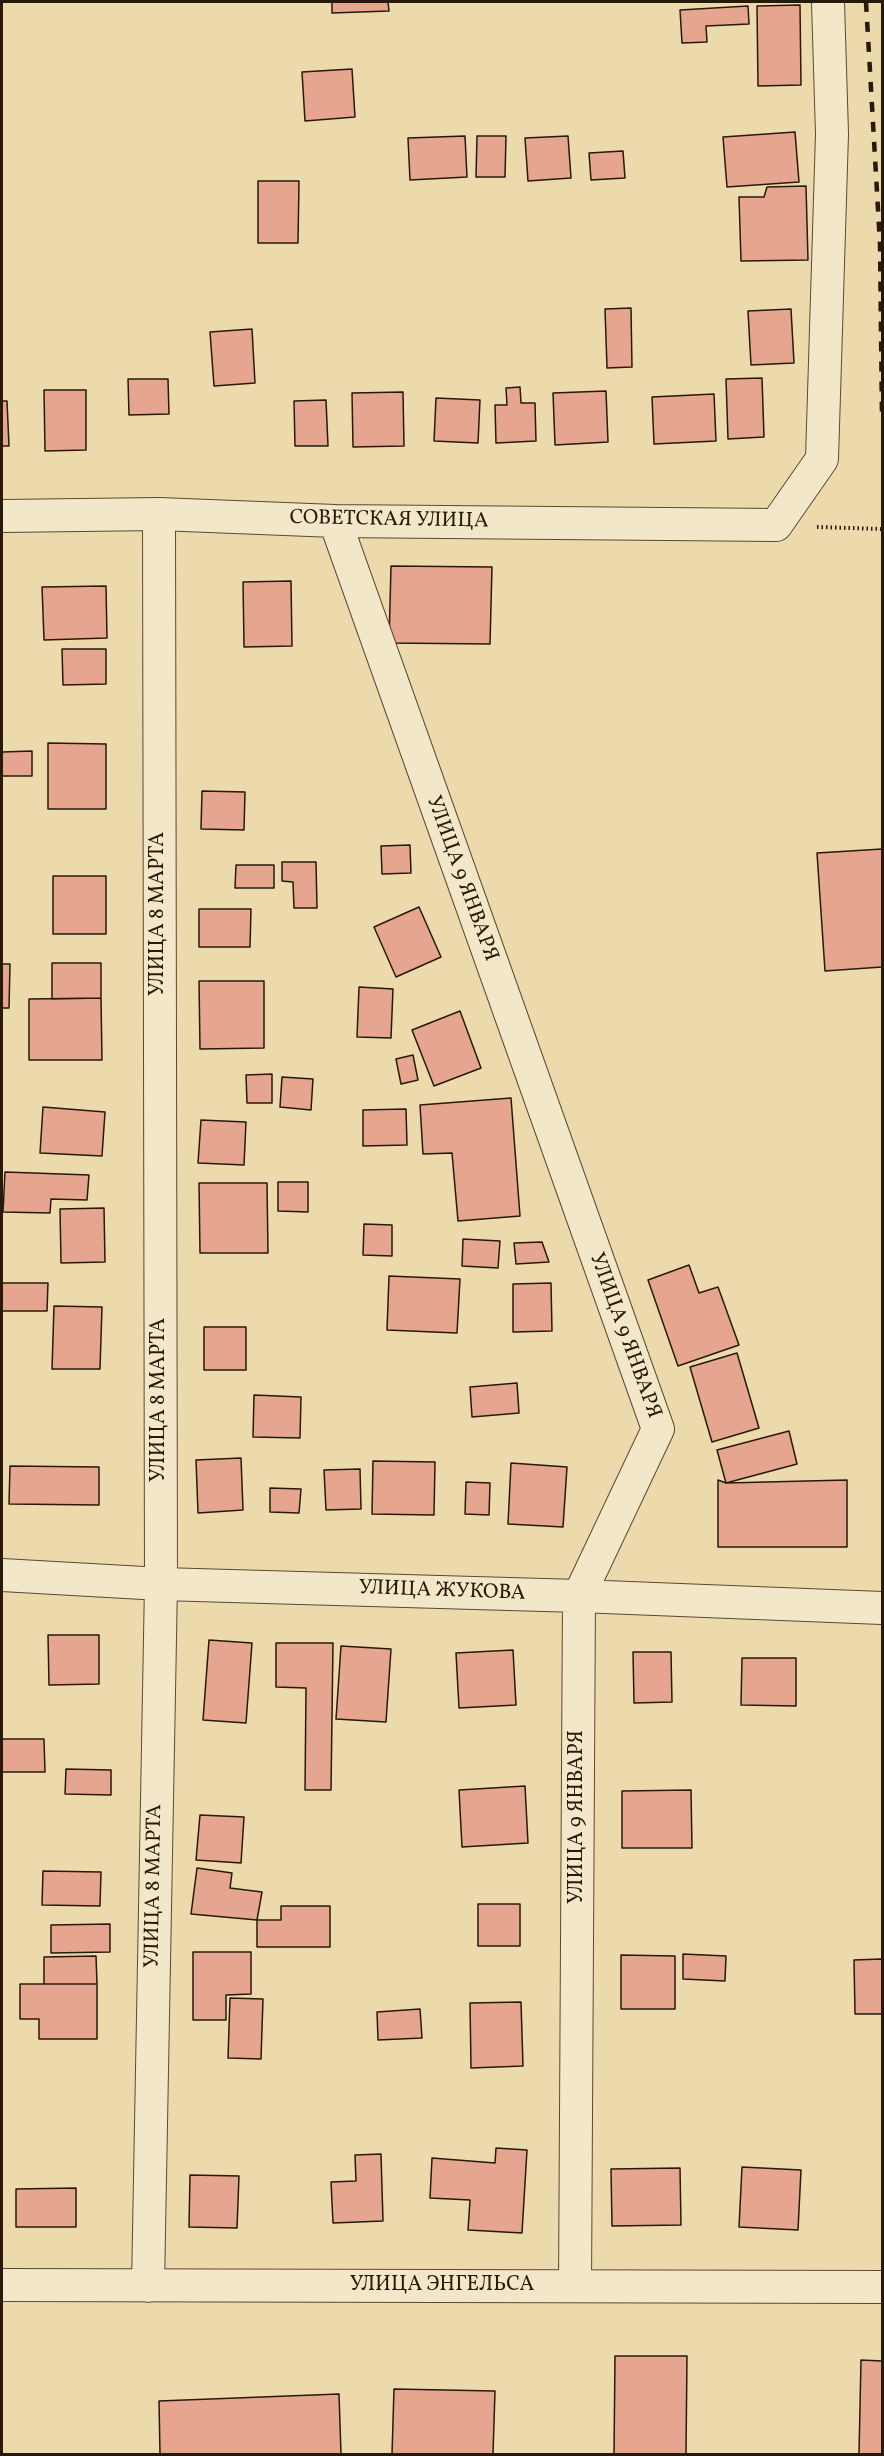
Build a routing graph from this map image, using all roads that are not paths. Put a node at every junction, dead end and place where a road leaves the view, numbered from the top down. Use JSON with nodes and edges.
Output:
{"nodes":[{"id":1,"x":828,"y":2,"type":"edge"},
{"id":2,"x":159,"y":514,"type":"junction"},
{"id":3,"x":2,"y":516,"type":"edge"},
{"id":4,"x":335,"y":521,"type":"junction"},
{"id":5,"x":2,"y":1575,"type":"edge"},
{"id":6,"x":161,"y":1584,"type":"junction"},
{"id":7,"x":579,"y":1596,"type":"junction"},
{"id":8,"x":882,"y":1608,"type":"edge"},
{"id":9,"x":2,"y":2285,"type":"edge"},
{"id":10,"x":148,"y":2286,"type":"junction"},
{"id":11,"x":575,"y":2286,"type":"junction"},
{"id":12,"x":882,"y":2287,"type":"edge"}],
"edges":[{"from":1,"to":4,"type":"street","name":"СОВЕТСКАЯ УЛИЦА"},
{"from":2,"to":3,"type":"street","name":"СОВЕТСКАЯ УЛИЦА"},
{"from":2,"to":4,"type":"street","name":"СОВЕТСКАЯ УЛИЦА"},
{"from":2,"to":6,"type":"street","name":"УЛИЦА 8 МАРТА"},
{"from":4,"to":7,"type":"street","name":"УЛИЦА 9 ЯНВАРЯ"},
{"from":5,"to":6,"type":"street","name":"УЛИЦА ЖУКОВА"},
{"from":6,"to":7,"type":"street","name":"УЛИЦА ЖУКОВА"},
{"from":6,"to":10,"type":"street","name":"УЛИЦА 8 МАРТА"},
{"from":7,"to":8,"type":"street","name":"УЛИЦА ЖУКОВА"},
{"from":7,"to":11,"type":"street","name":"УЛИЦА 9 ЯНВАРЯ"},
{"from":9,"to":10,"type":"street","name":"УЛИЦА ЭНГЕЛЬСА"},
{"from":10,"to":11,"type":"street","name":"УЛИЦА ЭНГЕЛЬСА"},
{"from":11,"to":12,"type":"street","name":"УЛИЦА ЭНГЕЛЬСА"}]}
